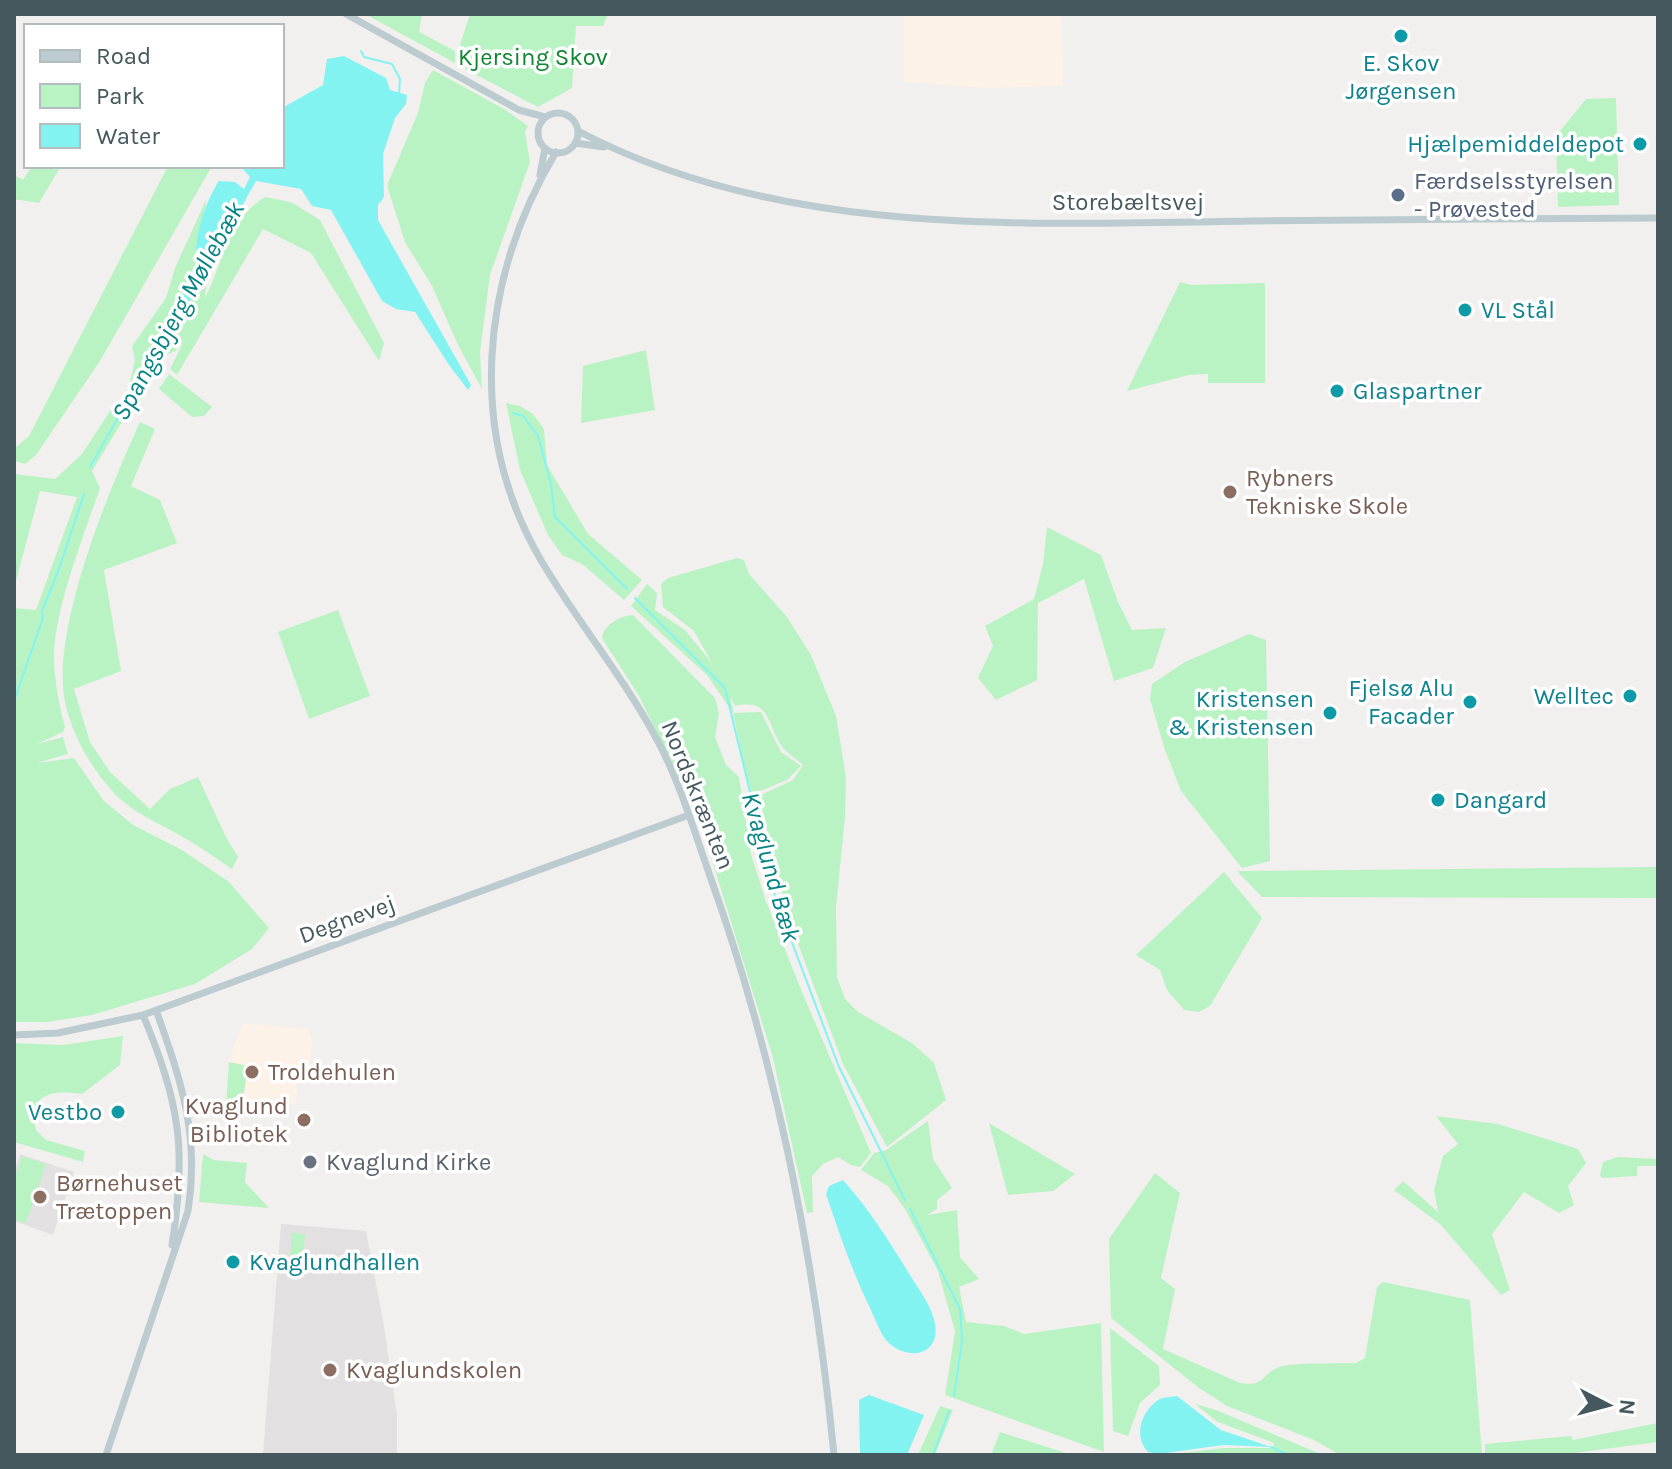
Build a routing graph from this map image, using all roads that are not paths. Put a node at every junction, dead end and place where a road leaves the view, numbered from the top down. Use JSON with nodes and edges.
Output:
{"nodes":[{"id":1,"x":346,"y":14,"type":"edge"},
{"id":2,"x":519,"y":110,"type":"junction"},
{"id":3,"x":545,"y":117,"type":"junction"},
{"id":4,"x":539,"y":128,"type":"junction"},
{"id":5,"x":578,"y":131,"type":"junction"},
{"id":6,"x":575,"y":143,"type":"junction"},
{"id":7,"x":545,"y":148,"type":"junction"},
{"id":8,"x":608,"y":148,"type":"junction"},
{"id":9,"x":556,"y":152,"type":"junction"},
{"id":10,"x":537,"y":185,"type":"junction"},
{"id":11,"x":1658,"y":218,"type":"edge"},
{"id":12,"x":689,"y":815,"type":"junction"},
{"id":13,"x":156,"y":1010,"type":"junction"},
{"id":14,"x":143,"y":1015,"type":"junction"},
{"id":15,"x":14,"y":1035,"type":"edge"},
{"id":16,"x":170,"y":1263,"type":"junction"},
{"id":17,"x":106,"y":1455,"type":"edge"},
{"id":18,"x":834,"y":1455,"type":"edge"}],
"edges":[{"from":1,"to":2,"type":"street"},
{"from":2,"to":3,"type":"street"},
{"from":2,"to":4,"type":"street"},
{"from":3,"to":4,"type":"street"},
{"from":3,"to":5,"type":"street"},
{"from":4,"to":7,"type":"street"},
{"from":5,"to":6,"type":"street"},
{"from":5,"to":8,"type":"street","name":"Storebæltsvej"},
{"from":6,"to":8,"type":"street","name":"Storebæltsvej"},
{"from":6,"to":9,"type":"street"},
{"from":7,"to":9,"type":"street"},
{"from":7,"to":10,"type":"street","name":"Nordskrænten"},
{"from":8,"to":11,"type":"street","name":"Storebæltsvej"},
{"from":9,"to":10,"type":"street","name":"Nordskrænten"},
{"from":10,"to":12,"type":"street","name":"Nordskrænten"},
{"from":12,"to":13,"type":"street","name":"Degnevej"},
{"from":12,"to":18,"type":"street","name":"Nordskrænten"},
{"from":13,"to":14,"type":"street","name":"Degnevej"},
{"from":13,"to":16,"type":"street"},
{"from":14,"to":15,"type":"street","name":"Degnevej"},
{"from":14,"to":16,"type":"street"},
{"from":16,"to":17,"type":"street"}]}
